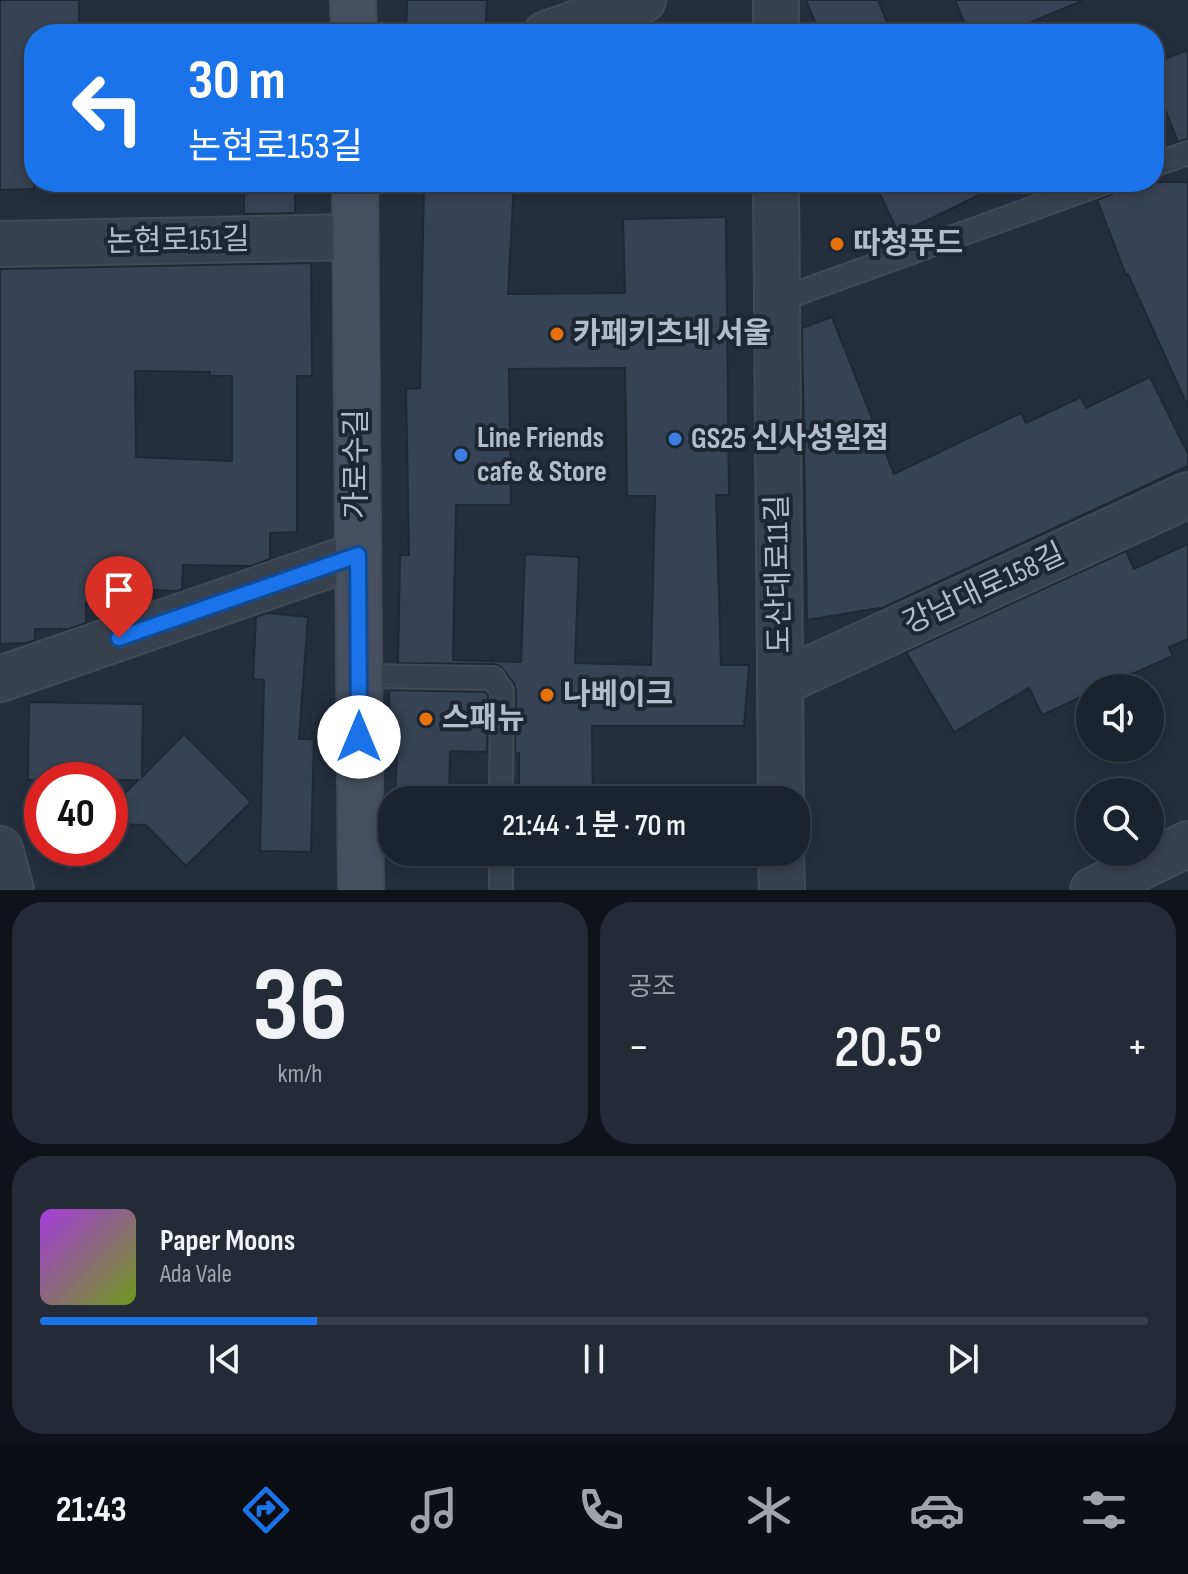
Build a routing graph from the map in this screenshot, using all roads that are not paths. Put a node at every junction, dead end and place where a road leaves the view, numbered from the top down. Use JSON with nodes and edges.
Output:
{"nodes":[{"id":1,"x":353,"y":0,"type":"edge"},
{"id":2,"x":643,"y":0,"type":"edge"},
{"id":3,"x":776,"y":0,"type":"edge"},
{"id":4,"x":354,"y":24,"type":"edge"},
{"id":5,"x":575,"y":24,"type":"edge"},
{"id":6,"x":776,"y":24,"type":"edge"},
{"id":7,"x":1188,"y":153,"type":"edge"},
{"id":8,"x":1164,"y":161,"type":"edge"},
{"id":9,"x":355,"y":192,"type":"edge"},
{"id":10,"x":776,"y":192,"type":"edge"},
{"id":11,"x":1078,"y":192,"type":"edge"},
{"id":12,"x":355,"y":237,"type":"junction"},
{"id":13,"x":0,"y":244,"type":"edge"},
{"id":14,"x":776,"y":301,"type":"junction"},
{"id":15,"x":1188,"y":495,"type":"edge"},
{"id":16,"x":358,"y":555,"type":"junction"},
{"id":17,"x":359,"y":676,"type":"junction"},
{"id":18,"x":0,"y":679,"type":"edge"},
{"id":19,"x":780,"y":683,"type":"junction"},
{"id":20,"x":501,"y":786,"type":"edge"},
{"id":21,"x":781,"y":786,"type":"edge"},
{"id":22,"x":1188,"y":844,"type":"edge"},
{"id":23,"x":501,"y":866,"type":"edge"},
{"id":24,"x":781,"y":866,"type":"edge"},
{"id":25,"x":361,"y":890,"type":"edge"},
{"id":26,"x":501,"y":890,"type":"edge"},
{"id":27,"x":782,"y":890,"type":"edge"},
{"id":28,"x":1093,"y":890,"type":"edge"}],
"edges":[{"from":1,"to":4,"type":"street"},
{"from":2,"to":5,"type":"street"},
{"from":3,"to":6,"type":"street"},
{"from":7,"to":8,"type":"lane"},
{"from":9,"to":12,"type":"street","name":"가로수길"},
{"from":10,"to":14,"type":"street","name":"도산대로11길"},
{"from":11,"to":14,"type":"lane"},
{"from":12,"to":13,"type":"street","name":"논현로151길"},
{"from":12,"to":16,"type":"street","name":"가로수길"},
{"from":14,"to":19,"type":"street","name":"도산대로11길"},
{"from":15,"to":19,"type":"street","name":"강남대로158길"},
{"from":16,"to":17,"type":"street","name":"가로수길"},
{"from":16,"to":18,"type":"street"},
{"from":17,"to":20,"type":"lane"},
{"from":17,"to":25,"type":"street","name":"가로수길"},
{"from":19,"to":21,"type":"street","name":"도산대로11길"},
{"from":22,"to":28,"type":"street"},
{"from":23,"to":26,"type":"lane"},
{"from":24,"to":27,"type":"street"}]}
